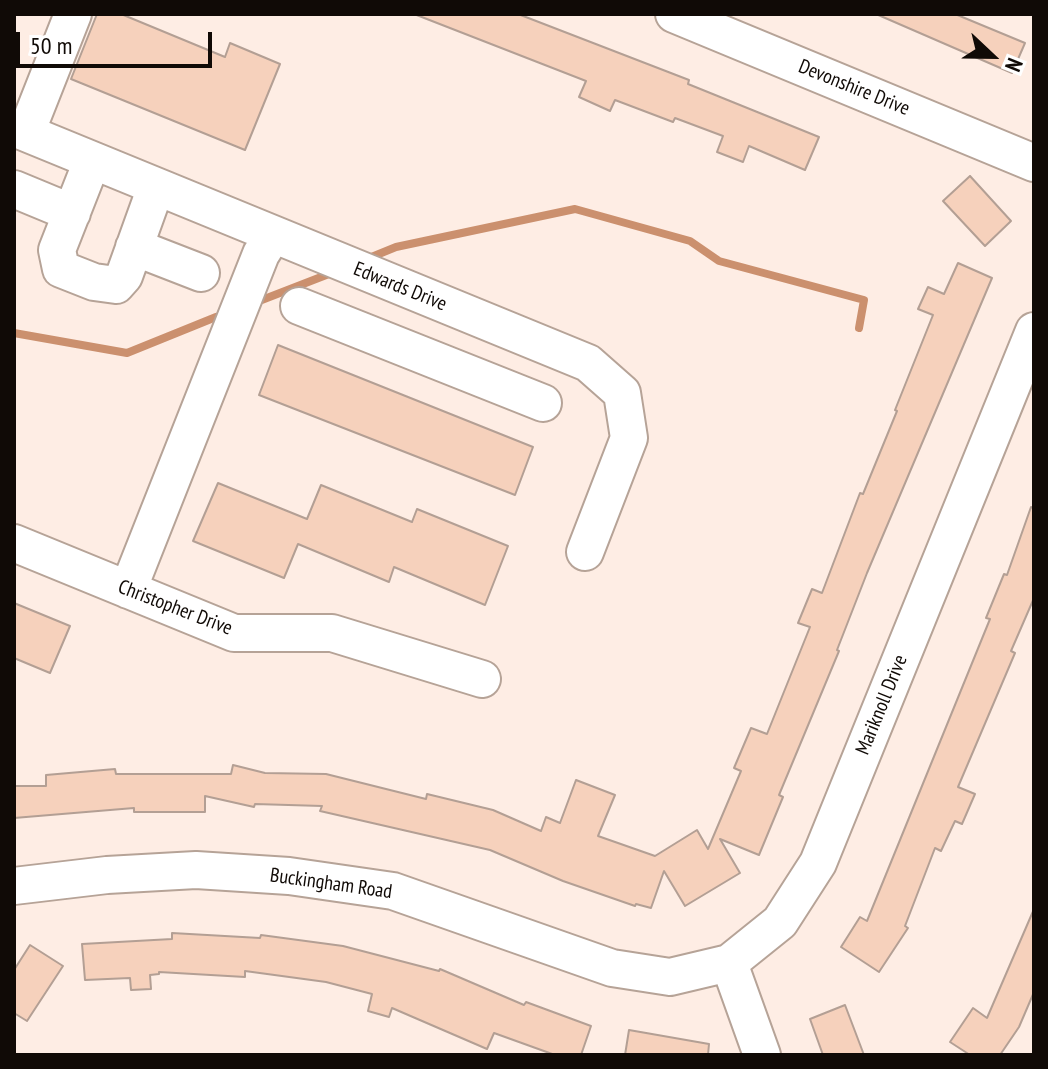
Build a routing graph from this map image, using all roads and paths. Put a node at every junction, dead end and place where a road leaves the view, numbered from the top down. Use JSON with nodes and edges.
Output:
{"nodes":[{"id":1,"x":73,"y":14,"type":"edge"},
{"id":2,"x":674,"y":14,"type":"edge"},
{"id":3,"x":20,"y":130,"type":"edge"},
{"id":4,"x":92,"y":161,"type":"junction"},
{"id":5,"x":1034,"y":163,"type":"edge"},
{"id":6,"x":156,"y":187,"type":"junction"},
{"id":7,"x":14,"y":189,"type":"edge"},
{"id":8,"x":72,"y":213,"type":"junction"},
{"id":9,"x":273,"y":235,"type":"junction"},
{"id":10,"x":134,"y":247,"type":"junction"},
{"id":11,"x":201,"y":273,"type":"dead end"},
{"id":12,"x":439,"y":303,"type":"junction"},
{"id":13,"x":299,"y":306,"type":"dead end"},
{"id":14,"x":1034,"y":331,"type":"edge"},
{"id":15,"x":419,"y":353,"type":"junction"},
{"id":16,"x":543,"y":403,"type":"dead end"},
{"id":17,"x":14,"y":543,"type":"edge"},
{"id":18,"x":585,"y":552,"type":"dead end"},
{"id":19,"x":128,"y":590,"type":"junction"},
{"id":20,"x":482,"y":679,"type":"dead end"},
{"id":21,"x":14,"y":886,"type":"edge"},
{"id":22,"x":729,"y":963,"type":"junction"},
{"id":23,"x":762,"y":1055,"type":"edge"}],
"edges":[{"from":1,"to":3,"type":"street"},
{"from":2,"to":5,"type":"street","name":"Devonshire Drive"},
{"from":3,"to":4,"type":"street","name":"Edwards Drive"},
{"from":4,"to":6,"type":"street","name":"Edwards Drive"},
{"from":4,"to":8,"type":"street"},
{"from":6,"to":9,"type":"street","name":"Edwards Drive"},
{"from":6,"to":10,"type":"street"},
{"from":7,"to":8,"type":"street"},
{"from":8,"to":10,"type":"street"},
{"from":9,"to":12,"type":"street","name":"Edwards Drive"},
{"from":9,"to":19,"type":"street"},
{"from":10,"to":11,"type":"street"},
{"from":12,"to":15,"type":"street"},
{"from":12,"to":18,"type":"street","name":"Edwards Drive"},
{"from":13,"to":15,"type":"street"},
{"from":14,"to":22,"type":"street","name":"Mariknoll Drive"},
{"from":15,"to":16,"type":"street"},
{"from":17,"to":19,"type":"street","name":"Christopher Drive"},
{"from":19,"to":20,"type":"street","name":"Christopher Drive"},
{"from":21,"to":22,"type":"street","name":"Buckingham Road"},
{"from":22,"to":23,"type":"street"}]}
